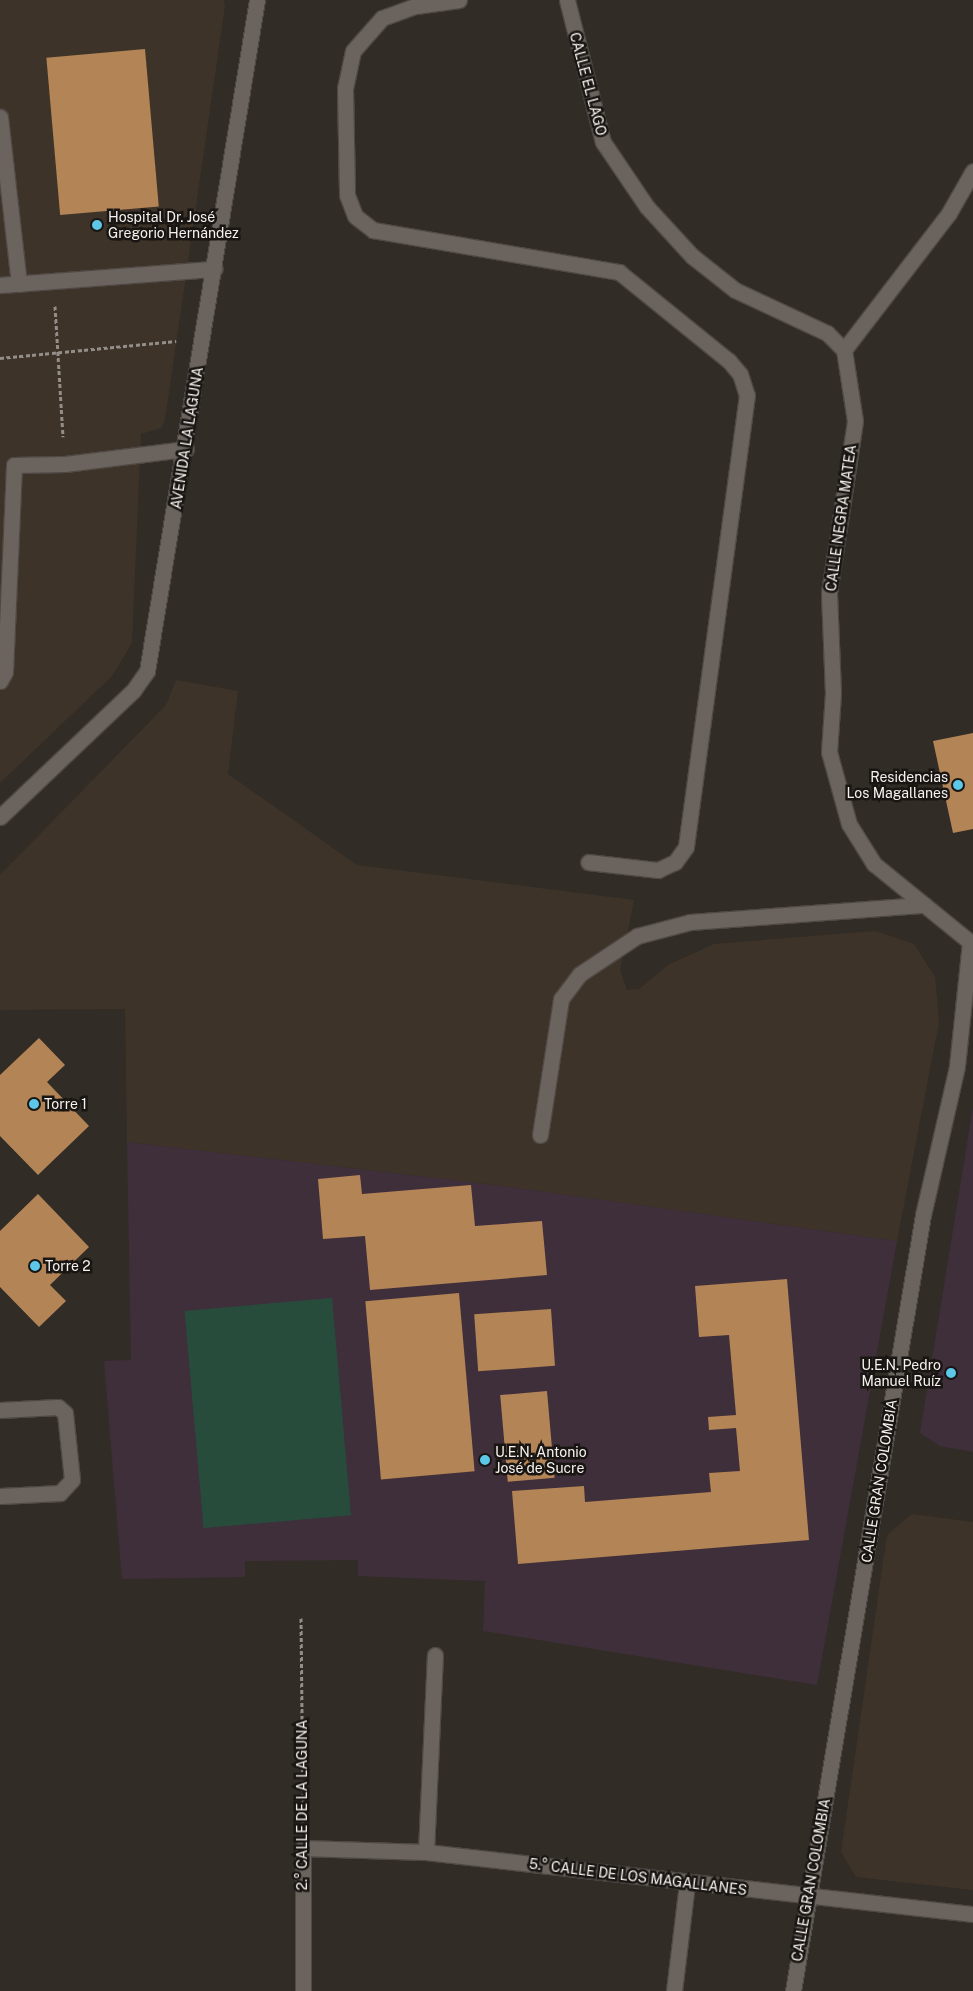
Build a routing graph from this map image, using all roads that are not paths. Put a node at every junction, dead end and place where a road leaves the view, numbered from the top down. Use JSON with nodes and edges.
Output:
{"nodes":[{"id":1,"x":257,"y":0,"type":"edge"},
{"id":2,"x":459,"y":0,"type":"edge"},
{"id":3,"x":567,"y":0,"type":"edge"},
{"id":4,"x":0,"y":117,"type":"edge"},
{"id":5,"x":973,"y":171,"type":"edge"},
{"id":6,"x":214,"y":269,"type":"junction"},
{"id":7,"x":19,"y":284,"type":"junction"},
{"id":8,"x":0,"y":285,"type":"edge"},
{"id":9,"x":844,"y":350,"type":"junction"},
{"id":10,"x":186,"y":449,"type":"junction"},
{"id":11,"x":7,"y":465,"type":"edge"},
{"id":12,"x":2,"y":676,"type":"edge"},
{"id":13,"x":0,"y":817,"type":"edge"},
{"id":14,"x":588,"y":862,"type":"dead end"},
{"id":15,"x":924,"y":905,"type":"junction"},
{"id":16,"x":972,"y":942,"type":"edge"},
{"id":17,"x":540,"y":1135,"type":"dead end"},
{"id":18,"x":0,"y":1410,"type":"edge"},
{"id":19,"x":0,"y":1496,"type":"edge"},
{"id":20,"x":435,"y":1654,"type":"dead end"},
{"id":21,"x":303,"y":1848,"type":"joint"},
{"id":22,"x":426,"y":1852,"type":"junction"},
{"id":23,"x":687,"y":1883,"type":"junction"},
{"id":24,"x":808,"y":1896,"type":"junction"},
{"id":25,"x":973,"y":1914,"type":"edge"},
{"id":26,"x":303,"y":1991,"type":"edge"},
{"id":27,"x":674,"y":1991,"type":"edge"},
{"id":28,"x":793,"y":1991,"type":"edge"}],
"edges":[{"from":1,"to":6,"type":"street","name":"AVENIDA LA LAGUNA"},
{"from":2,"to":14,"type":"street"},
{"from":3,"to":9,"type":"street","name":"CALLE EL LAGO"},
{"from":4,"to":7,"type":"street"},
{"from":5,"to":9,"type":"street"},
{"from":6,"to":7,"type":"street"},
{"from":6,"to":10,"type":"street","name":"AVENIDA LA LAGUNA"},
{"from":7,"to":8,"type":"street"},
{"from":9,"to":15,"type":"street","name":"CALLE NEGRA MATEA"},
{"from":10,"to":11,"type":"street"},
{"from":10,"to":13,"type":"street","name":"AVENIDA LA LAGUNA"},
{"from":11,"to":12,"type":"street"},
{"from":15,"to":16,"type":"street","name":"CALLE NEGRA MATEA"},
{"from":15,"to":17,"type":"street"},
{"from":16,"to":24,"type":"street","name":"CALLE GRAN COLOMBIA"},
{"from":18,"to":19,"type":"street"},
{"from":20,"to":22,"type":"street"},
{"from":21,"to":22,"type":"street","name":"5.° CALLE DE LOS MAGALLANES"},
{"from":21,"to":26,"type":"street","name":"2.° CALLE DE LA LAGUNA"},
{"from":22,"to":23,"type":"street","name":"5.° CALLE DE LOS MAGALLANES"},
{"from":23,"to":24,"type":"street","name":"5.° CALLE DE LOS MAGALLANES"},
{"from":23,"to":27,"type":"street"},
{"from":24,"to":25,"type":"street","name":"5.° CALLE DE LOS MAGALLANES"},
{"from":24,"to":28,"type":"street","name":"CALLE GRAN COLOMBIA"}]}
